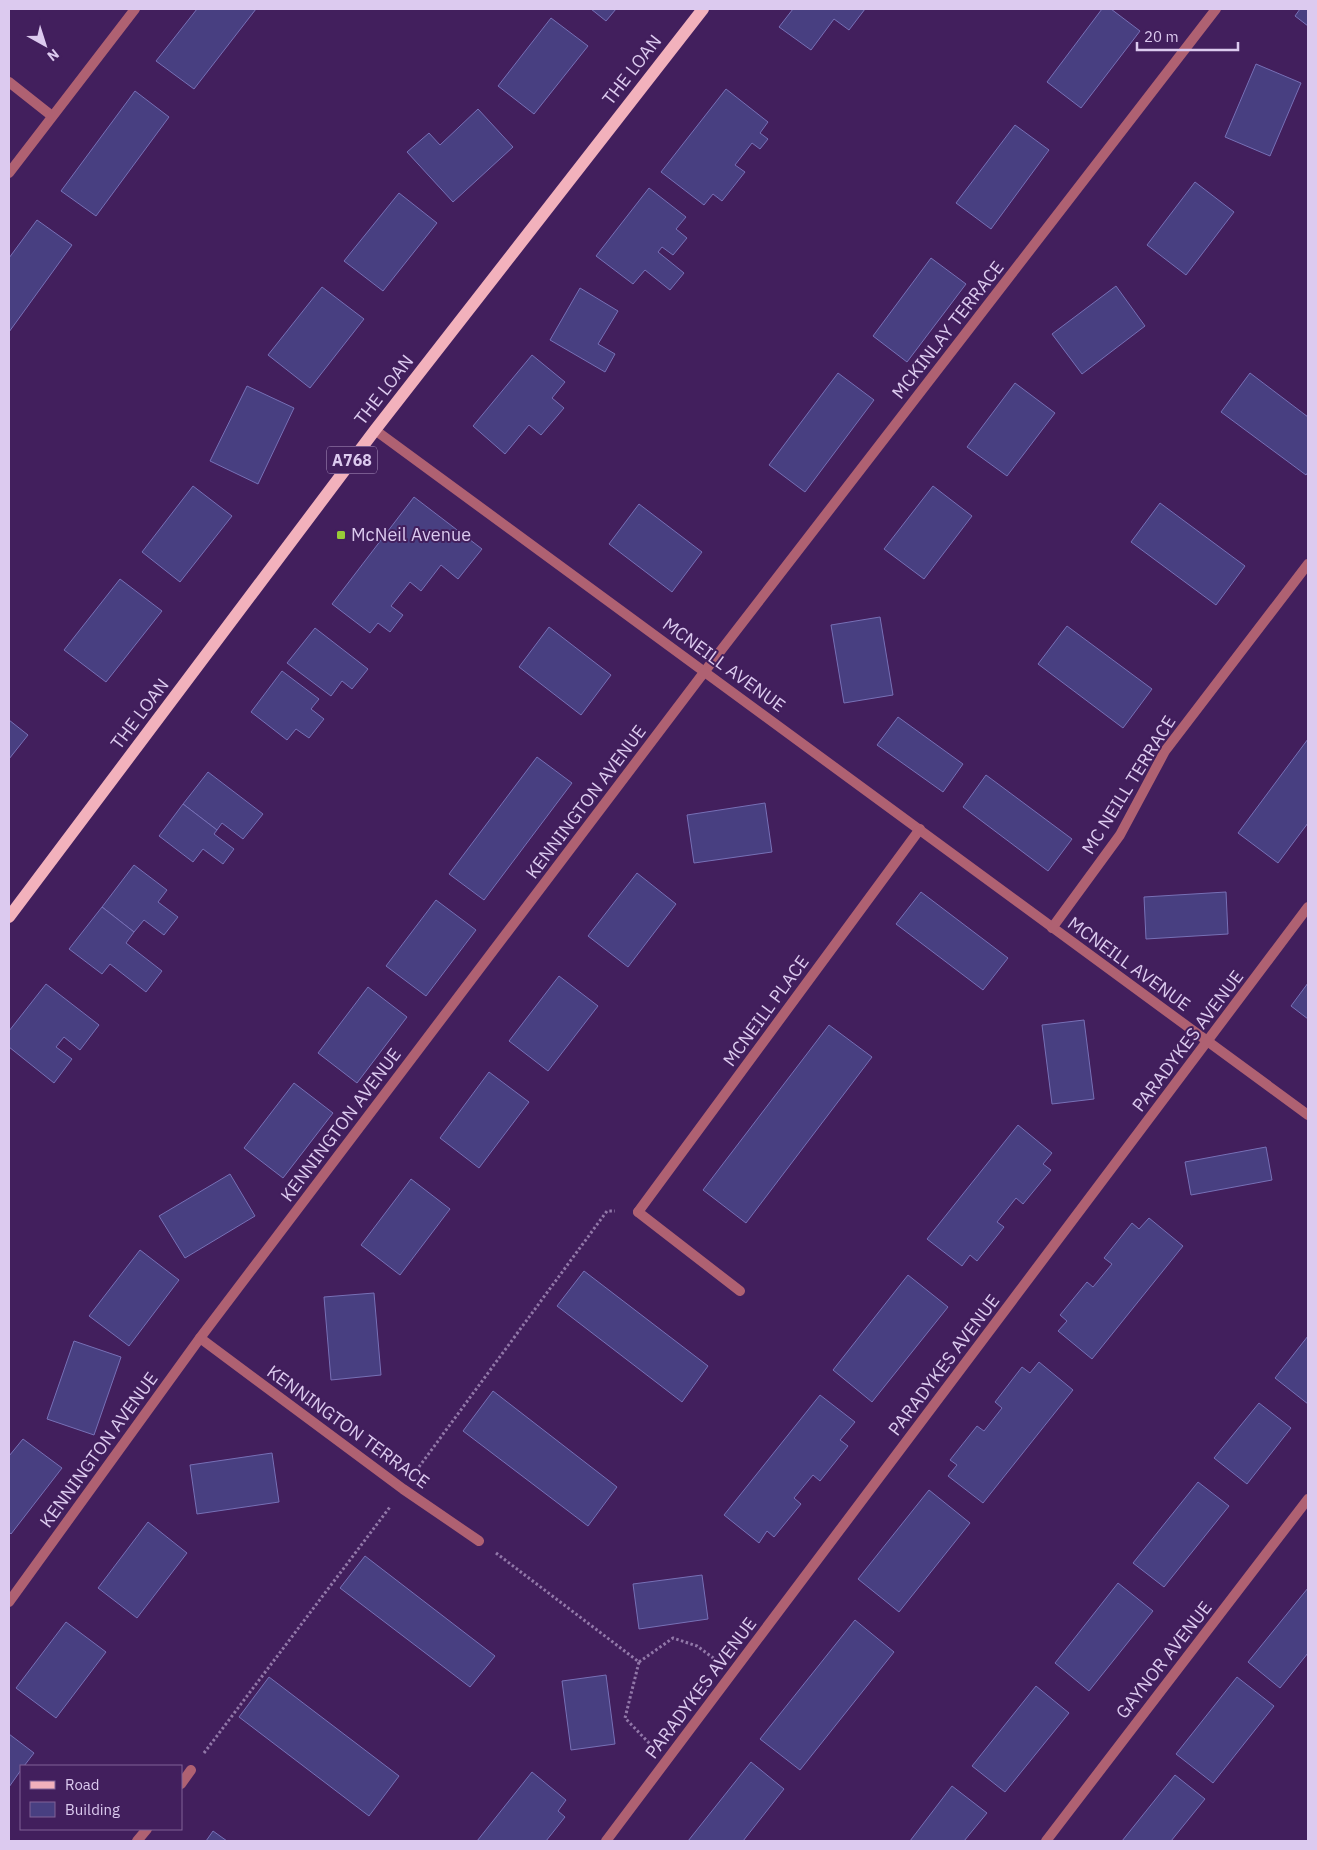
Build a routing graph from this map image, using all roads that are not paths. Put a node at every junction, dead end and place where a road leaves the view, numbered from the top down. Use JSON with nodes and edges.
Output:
{"nodes":[{"id":1,"x":135,"y":9,"type":"edge"},
{"id":2,"x":702,"y":9,"type":"edge"},
{"id":3,"x":1216,"y":9,"type":"edge"},
{"id":4,"x":9,"y":82,"type":"edge"},
{"id":5,"x":52,"y":116,"type":"junction"},
{"id":6,"x":9,"y":173,"type":"edge"},
{"id":7,"x":375,"y":430,"type":"junction"},
{"id":8,"x":1308,"y":564,"type":"edge"},
{"id":9,"x":705,"y":671,"type":"junction"},
{"id":10,"x":920,"y":830,"type":"junction"},
{"id":11,"x":1308,"y":907,"type":"edge"},
{"id":12,"x":9,"y":917,"type":"edge"},
{"id":13,"x":1052,"y":928,"type":"junction"},
{"id":14,"x":1208,"y":1041,"type":"junction"},
{"id":15,"x":1308,"y":1115,"type":"edge"},
{"id":16,"x":740,"y":1291,"type":"dead end"},
{"id":17,"x":200,"y":1338,"type":"junction"},
{"id":18,"x":1308,"y":1500,"type":"edge"},
{"id":19,"x":479,"y":1541,"type":"road end"},
{"id":20,"x":9,"y":1602,"type":"edge"},
{"id":21,"x":191,"y":1770,"type":"dead end"},
{"id":22,"x":182,"y":1783,"type":"edge"},
{"id":23,"x":146,"y":1830,"type":"edge"},
{"id":24,"x":137,"y":1841,"type":"edge"},
{"id":25,"x":606,"y":1841,"type":"edge"},
{"id":26,"x":1046,"y":1841,"type":"edge"}],
"edges":[{"from":1,"to":5,"type":"street"},
{"from":2,"to":7,"type":"main road","name":"THE LOAN","number":"A768"},
{"from":3,"to":9,"type":"street","name":"MCKINLAY TERRACE"},
{"from":4,"to":5,"type":"street"},
{"from":5,"to":6,"type":"street"},
{"from":7,"to":9,"type":"street","name":"MCNEILL AVENUE"},
{"from":7,"to":12,"type":"main road","name":"THE LOAN","number":"A768"},
{"from":8,"to":13,"type":"street","name":"MC NEILL TERRACE"},
{"from":9,"to":10,"type":"street","name":"MCNEILL AVENUE"},
{"from":9,"to":17,"type":"street","name":"KENNINGTON AVENUE"},
{"from":10,"to":13,"type":"street","name":"MCNEILL AVENUE"},
{"from":10,"to":16,"type":"street","name":"MCNEILL PLACE"},
{"from":11,"to":14,"type":"street","name":"PARADYKES AVENUE"},
{"from":13,"to":14,"type":"street","name":"MCNEILL AVENUE"},
{"from":14,"to":15,"type":"street","name":"MCNEILL AVENUE"},
{"from":14,"to":25,"type":"street","name":"PARADYKES AVENUE"},
{"from":17,"to":19,"type":"street","name":"KENNINGTON TERRACE"},
{"from":17,"to":20,"type":"street","name":"KENNINGTON AVENUE"},
{"from":18,"to":26,"type":"street","name":"GAYNOR AVENUE"},
{"from":21,"to":22,"type":"street"},
{"from":23,"to":24,"type":"street"}]}
